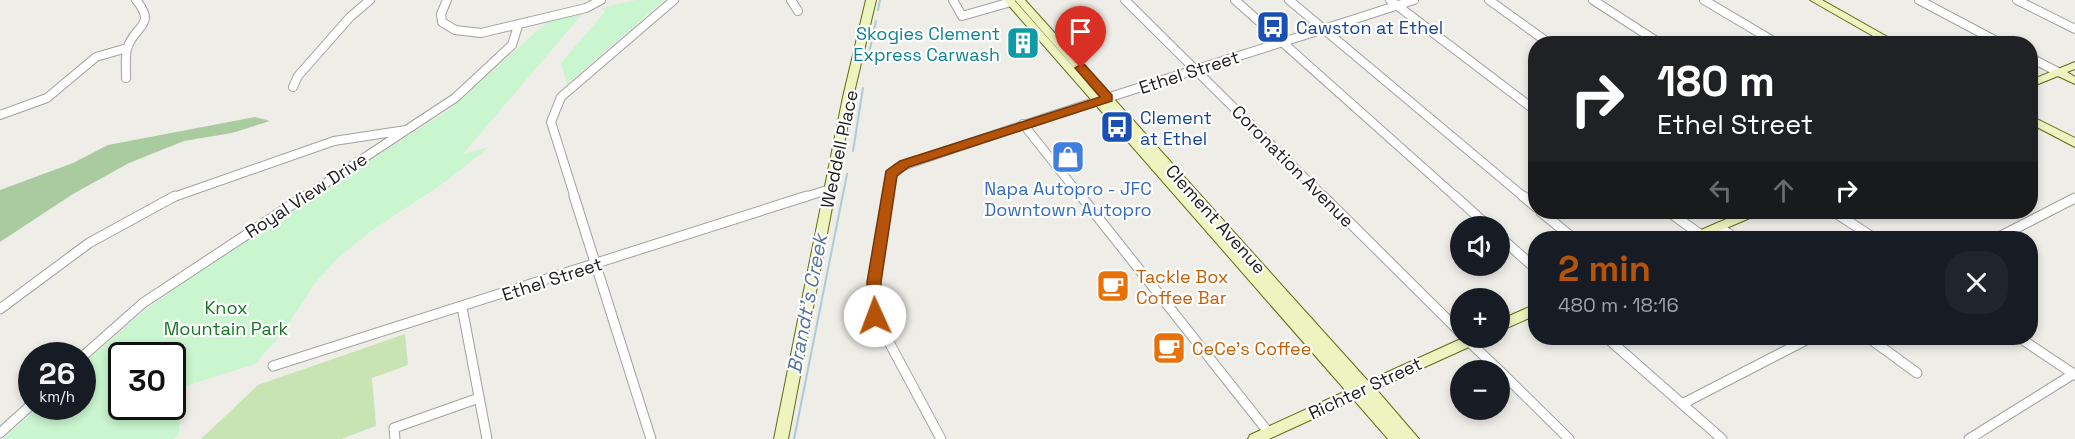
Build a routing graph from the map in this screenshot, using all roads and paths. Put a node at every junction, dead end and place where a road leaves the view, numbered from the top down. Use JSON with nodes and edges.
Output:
{"nodes":[{"id":1,"x":136,"y":0,"type":"edge"},
{"id":2,"x":370,"y":0,"type":"edge"},
{"id":3,"x":447,"y":0,"type":"edge"},
{"id":4,"x":602,"y":0,"type":"edge"},
{"id":5,"x":674,"y":0,"type":"edge"},
{"id":6,"x":791,"y":0,"type":"edge"},
{"id":7,"x":871,"y":0,"type":"edge"},
{"id":8,"x":953,"y":0,"type":"edge"},
{"id":9,"x":1125,"y":0,"type":"edge"},
{"id":10,"x":1235,"y":0,"type":"edge"},
{"id":11,"x":1289,"y":0,"type":"edge"},
{"id":12,"x":1390,"y":0,"type":"edge"},
{"id":13,"x":1414,"y":0,"type":"edge"},
{"id":14,"x":1489,"y":0,"type":"edge"},
{"id":15,"x":1593,"y":0,"type":"edge"},
{"id":16,"x":1704,"y":0,"type":"edge"},
{"id":17,"x":1815,"y":0,"type":"edge"},
{"id":18,"x":1919,"y":0,"type":"edge"},
{"id":19,"x":2017,"y":0,"type":"edge"},
{"id":20,"x":1013,"y":1,"type":"edge"},
{"id":21,"x":1397,"y":5,"type":"junction"},
{"id":22,"x":798,"y":11,"type":"dead end"},
{"id":23,"x":518,"y":26,"type":"junction"},
{"id":24,"x":1323,"y":29,"type":"junction"},
{"id":25,"x":2075,"y":29,"type":"edge"},
{"id":26,"x":1539,"y":36,"type":"edge"},
{"id":27,"x":1649,"y":36,"type":"edge"},
{"id":28,"x":1765,"y":36,"type":"edge"},
{"id":29,"x":1880,"y":36,"type":"edge"},
{"id":30,"x":1987,"y":36,"type":"edge"},
{"id":31,"x":1283,"y":42,"type":"junction"},
{"id":32,"x":127,"y":48,"type":"junction"},
{"id":33,"x":2038,"y":62,"type":"edge"},
{"id":34,"x":2075,"y":65,"type":"edge"},
{"id":35,"x":1197,"y":71,"type":"junction"},
{"id":36,"x":2058,"y":72,"type":"junction"},
{"id":37,"x":126,"y":78,"type":"dead end"},
{"id":38,"x":2038,"y":81,"type":"edge"},
{"id":39,"x":2075,"y":81,"type":"edge"},
{"id":40,"x":293,"y":87,"type":"dead end"},
{"id":41,"x":1103,"y":100,"type":"junction"},
{"id":42,"x":1528,"y":105,"type":"edge"},
{"id":43,"x":0,"y":115,"type":"edge"},
{"id":44,"x":2038,"y":123,"type":"edge"},
{"id":45,"x":1023,"y":124,"type":"junction"},
{"id":46,"x":409,"y":129,"type":"junction"},
{"id":47,"x":2075,"y":143,"type":"edge"},
{"id":48,"x":830,"y":189,"type":"junction"},
{"id":49,"x":2075,"y":198,"type":"edge"},
{"id":50,"x":1528,"y":200,"type":"edge"},
{"id":51,"x":1477,"y":216,"type":"edge"},
{"id":52,"x":2038,"y":217,"type":"edge"},
{"id":53,"x":1550,"y":219,"type":"edge"},
{"id":54,"x":1677,"y":219,"type":"edge"},
{"id":55,"x":1737,"y":219,"type":"edge"},
{"id":56,"x":1845,"y":219,"type":"edge"},
{"id":57,"x":2034,"y":219,"type":"edge"},
{"id":58,"x":1719,"y":227,"type":"junction"},
{"id":59,"x":1564,"y":231,"type":"edge"},
{"id":60,"x":1690,"y":231,"type":"edge"},
{"id":61,"x":1710,"y":231,"type":"edge"},
{"id":62,"x":1725,"y":231,"type":"edge"},
{"id":63,"x":1863,"y":231,"type":"edge"},
{"id":64,"x":2011,"y":231,"type":"edge"},
{"id":65,"x":1510,"y":246,"type":"edge"},
{"id":66,"x":1528,"y":262,"type":"edge"},
{"id":67,"x":596,"y":265,"type":"junction"},
{"id":68,"x":462,"y":307,"type":"junction"},
{"id":69,"x":0,"y":309,"type":"edge"},
{"id":70,"x":1528,"y":313,"type":"edge"},
{"id":71,"x":1450,"y":320,"type":"edge"},
{"id":72,"x":1510,"y":321,"type":"edge"},
{"id":73,"x":96,"y":344,"type":"edge"},
{"id":74,"x":1615,"y":345,"type":"edge"},
{"id":75,"x":1796,"y":345,"type":"edge"},
{"id":76,"x":1879,"y":345,"type":"edge"},
{"id":77,"x":2030,"y":345,"type":"edge"},
{"id":78,"x":1450,"y":346,"type":"edge"},
{"id":79,"x":1477,"y":348,"type":"edge"},
{"id":80,"x":1489,"y":360,"type":"edge"},
{"id":81,"x":273,"y":366,"type":"dead end"},
{"id":82,"x":1917,"y":373,"type":"dead end"},
{"id":83,"x":2074,"y":374,"type":"edge"},
{"id":84,"x":1510,"y":382,"type":"edge"},
{"id":85,"x":1361,"y":390,"type":"junction"},
{"id":86,"x":479,"y":398,"type":"junction"},
{"id":87,"x":1682,"y":404,"type":"junction"},
{"id":88,"x":18,"y":416,"type":"edge"},
{"id":89,"x":0,"y":432,"type":"edge"},
{"id":90,"x":1269,"y":433,"type":"junction"},
{"id":91,"x":395,"y":439,"type":"edge"},
{"id":92,"x":487,"y":439,"type":"edge"},
{"id":93,"x":651,"y":439,"type":"edge"},
{"id":94,"x":781,"y":439,"type":"edge"},
{"id":95,"x":941,"y":439,"type":"edge"},
{"id":96,"x":1255,"y":439,"type":"edge"},
{"id":97,"x":1397,"y":439,"type":"edge"},
{"id":98,"x":1412,"y":439,"type":"edge"},
{"id":99,"x":1569,"y":439,"type":"edge"},
{"id":100,"x":1722,"y":439,"type":"edge"},
{"id":101,"x":1969,"y":439,"type":"edge"}],
"edges":[{"from":1,"to":32,"type":"street"},
{"from":2,"to":40,"type":"street"},
{"from":3,"to":23,"type":"street"},
{"from":4,"to":23,"type":"street"},
{"from":5,"to":67,"type":"street"},
{"from":6,"to":22,"type":"street"},
{"from":7,"to":48,"type":"main road","name":"Weddell Place"},
{"from":8,"to":20,"type":"street"},
{"from":9,"to":35,"type":"street","name":"Coronation Avenue"},
{"from":10,"to":31,"type":"street"},
{"from":11,"to":24,"type":"street"},
{"from":12,"to":21,"type":"street"},
{"from":13,"to":21,"type":"street","name":"Ethel Street"},
{"from":14,"to":26,"type":"street"},
{"from":15,"to":27,"type":"street"},
{"from":16,"to":28,"type":"street"},
{"from":17,"to":29,"type":"main road"},
{"from":18,"to":30,"type":"street"},
{"from":19,"to":25,"type":"street"},
{"from":20,"to":41,"type":"main road","name":"Clement Avenue"},
{"from":21,"to":24,"type":"street","name":"Ethel Street"},
{"from":21,"to":42,"type":"street"},
{"from":23,"to":46,"type":"street","name":"Royal View Drive"},
{"from":24,"to":31,"type":"street","name":"Ethel Street"},
{"from":24,"to":50,"type":"street"},
{"from":31,"to":35,"type":"street","name":"Ethel Street"},
{"from":31,"to":51,"type":"street"},
{"from":32,"to":37,"type":"street"},
{"from":32,"to":43,"type":"street"},
{"from":33,"to":36,"type":"street"},
{"from":34,"to":36,"type":"main road"},
{"from":35,"to":41,"type":"street","name":"Ethel Street"},
{"from":35,"to":71,"type":"street","name":"Coronation Avenue"},
{"from":36,"to":38,"type":"main road"},
{"from":36,"to":39,"type":"main road"},
{"from":41,"to":45,"type":"street","name":"Ethel Street"},
{"from":41,"to":85,"type":"main road","name":"Clement Avenue"},
{"from":44,"to":47,"type":"main road"},
{"from":45,"to":90,"type":"street"},
{"from":45,"to":95,"type":"street","name":"Ethel Street"},
{"from":46,"to":69,"type":"street"},
{"from":46,"to":73,"type":"street","name":"Royal View Drive"},
{"from":48,"to":67,"type":"street","name":"Ethel Street"},
{"from":48,"to":94,"type":"main road","name":"Weddell Place"},
{"from":49,"to":52,"type":"street"},
{"from":53,"to":59,"type":"street"},
{"from":54,"to":60,"type":"street"},
{"from":55,"to":58,"type":"main road"},
{"from":56,"to":63,"type":"street"},
{"from":57,"to":64,"type":"street"},
{"from":58,"to":61,"type":"main road"},
{"from":58,"to":62,"type":"street"},
{"from":65,"to":66,"type":"street"},
{"from":67,"to":68,"type":"street","name":"Ethel Street"},
{"from":67,"to":93,"type":"street"},
{"from":68,"to":81,"type":"street","name":"Ethel Street"},
{"from":68,"to":86,"type":"street"},
{"from":70,"to":72,"type":"main road"},
{"from":74,"to":87,"type":"street"},
{"from":75,"to":87,"type":"street"},
{"from":76,"to":82,"type":"street"},
{"from":77,"to":83,"type":"street"},
{"from":78,"to":85,"type":"main road","name":"Richter Street"},
{"from":79,"to":80,"type":"street","name":"Coronation Avenue"},
{"from":83,"to":101,"type":"street"},
{"from":84,"to":99,"type":"street","name":"Coronation Avenue"},
{"from":85,"to":90,"type":"main road","name":"Richter Street"},
{"from":85,"to":97,"type":"main road","name":"Clement Avenue"},
{"from":85,"to":98,"type":"main road","name":"Clement Avenue"},
{"from":86,"to":91,"type":"street"},
{"from":86,"to":92,"type":"street"},
{"from":87,"to":100,"type":"street"},
{"from":88,"to":89,"type":"street"},
{"from":90,"to":96,"type":"main road","name":"Richter Street"}]}
